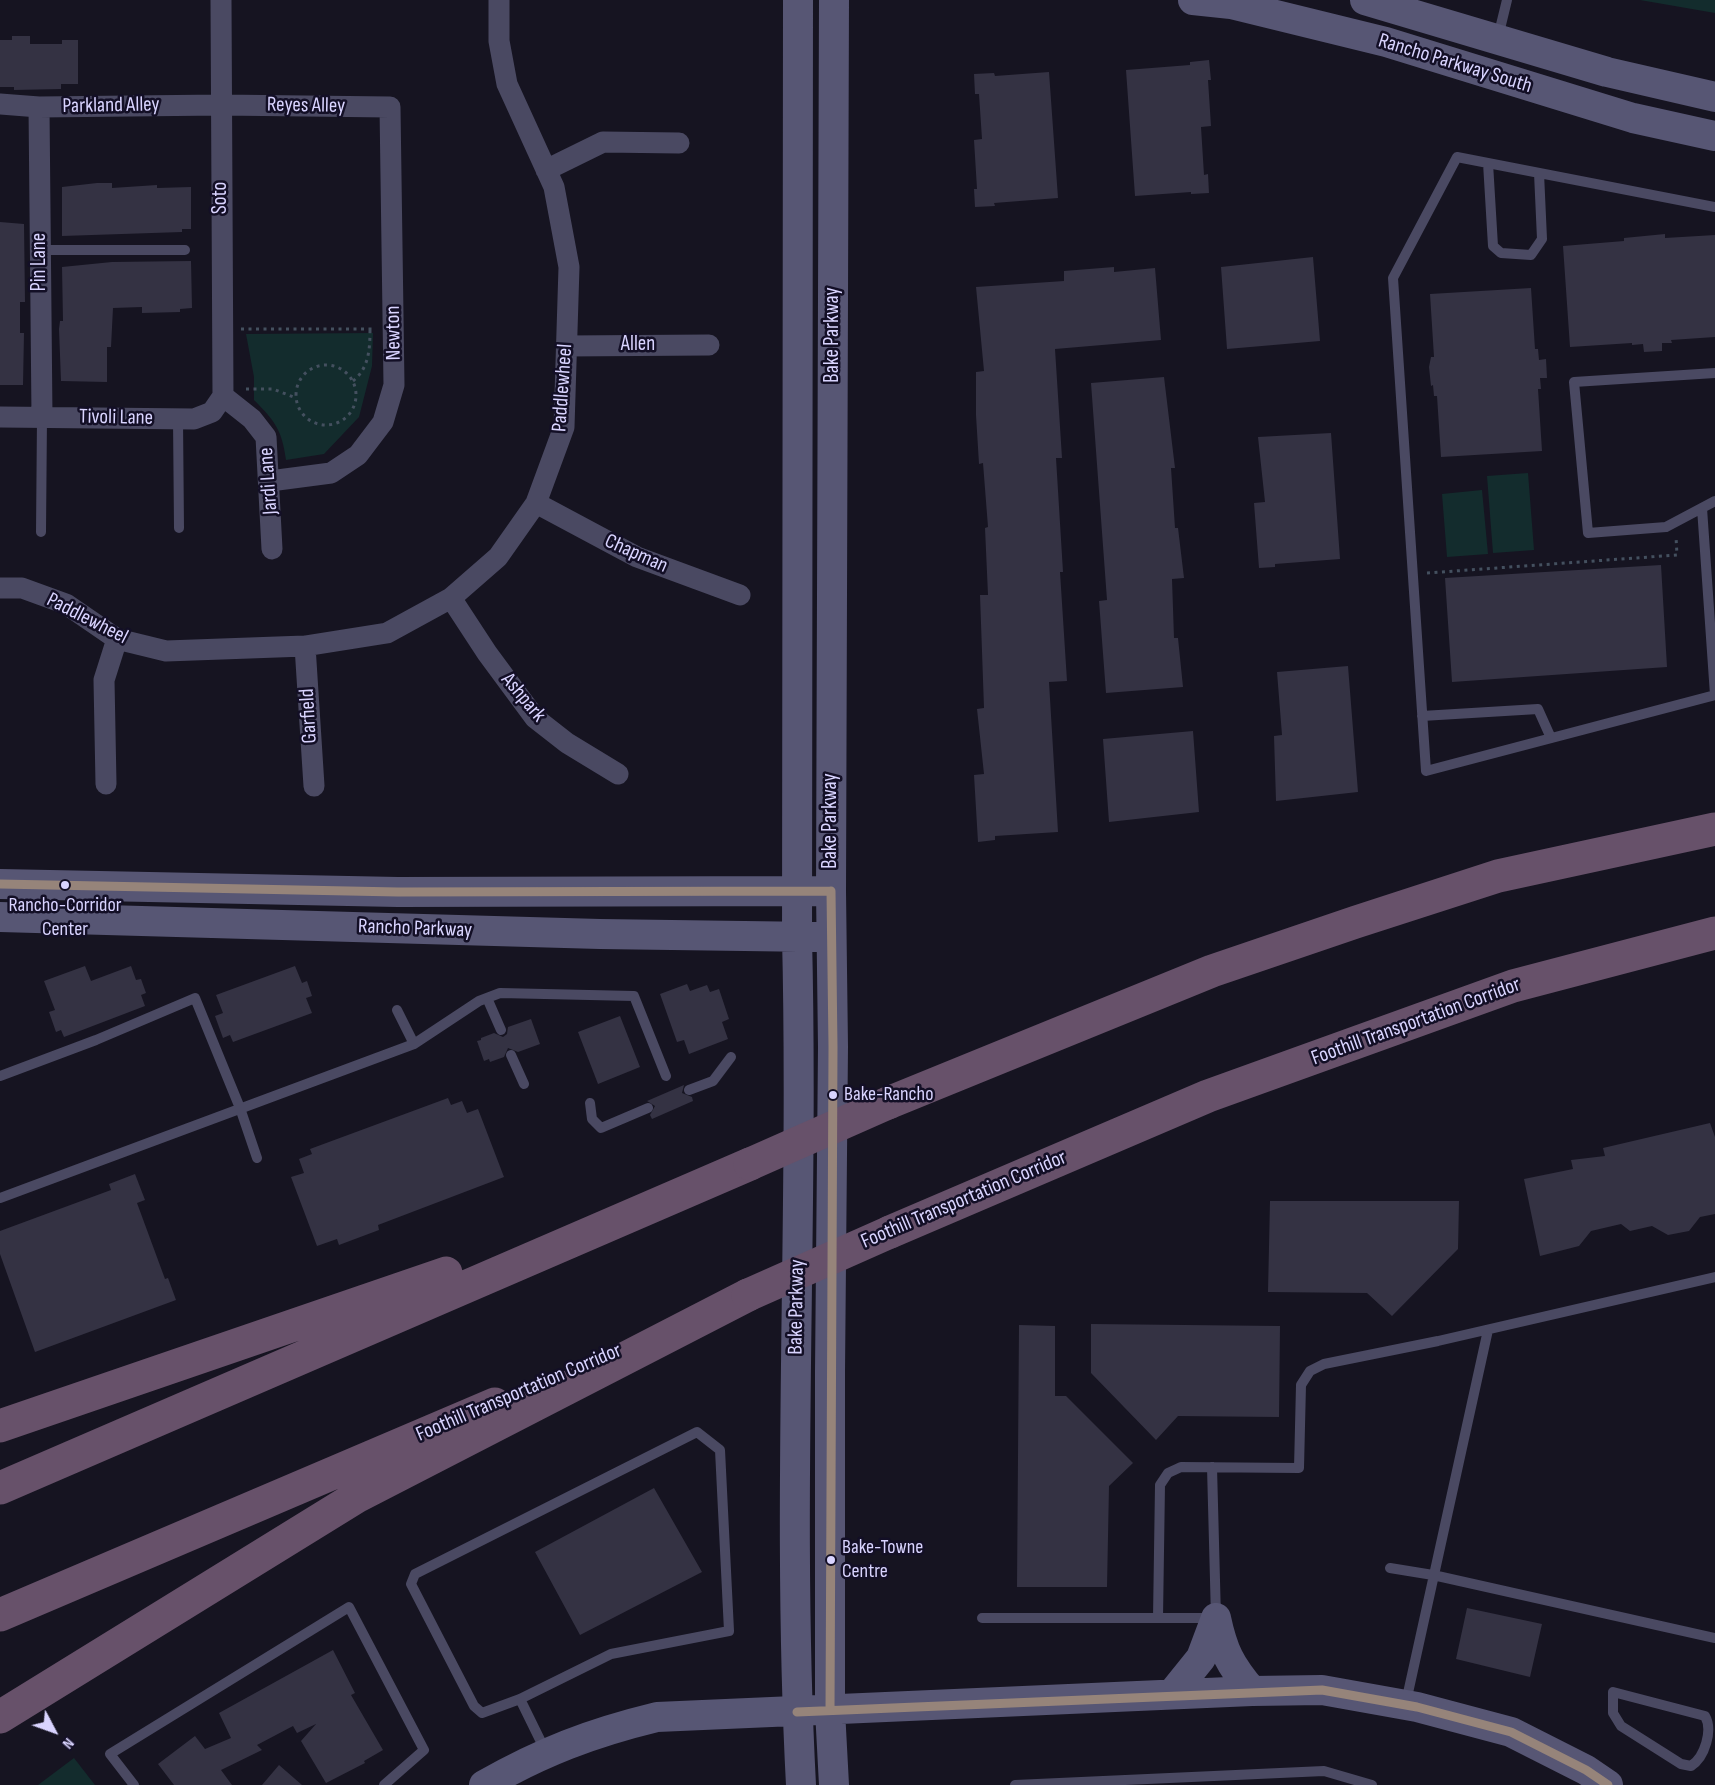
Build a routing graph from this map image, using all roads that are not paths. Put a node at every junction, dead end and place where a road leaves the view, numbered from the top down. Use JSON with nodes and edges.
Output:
{"nodes":[{"id":1,"x":221,"y":0,"type":"edge"},
{"id":2,"x":499,"y":0,"type":"edge"},
{"id":3,"x":798,"y":0,"type":"edge"},
{"id":4,"x":834,"y":0,"type":"edge"},
{"id":5,"x":1193,"y":0,"type":"edge"},
{"id":6,"x":1365,"y":0,"type":"edge"},
{"id":7,"x":1507,"y":0,"type":"edge"},
{"id":8,"x":1231,"y":2,"type":"edge"},
{"id":9,"x":1390,"y":27,"type":"junction"},
{"id":10,"x":1498,"y":38,"type":"junction"},
{"id":11,"x":1715,"y":97,"type":"edge"},
{"id":12,"x":0,"y":104,"type":"edge"},
{"id":13,"x":221,"y":105,"type":"junction"},
{"id":14,"x":39,"y":107,"type":"junction"},
{"id":15,"x":390,"y":107,"type":"joint"},
{"id":16,"x":1715,"y":136,"type":"edge"},
{"id":17,"x":680,"y":143,"type":"dead end"},
{"id":18,"x":1488,"y":163,"type":"junction"},
{"id":19,"x":546,"y":170,"type":"junction"},
{"id":20,"x":1539,"y":173,"type":"junction"},
{"id":21,"x":1715,"y":207,"type":"edge"},
{"id":22,"x":40,"y":250,"type":"junction"},
{"id":23,"x":185,"y":250,"type":"dead end"},
{"id":24,"x":709,"y":345,"type":"dead end"},
{"id":25,"x":566,"y":346,"type":"junction"},
{"id":26,"x":1715,"y":373,"type":"edge"},
{"id":27,"x":223,"y":393,"type":"junction"},
{"id":28,"x":0,"y":417,"type":"edge"},
{"id":29,"x":42,"y":417,"type":"junction"},
{"id":30,"x":178,"y":419,"type":"junction"},
{"id":31,"x":270,"y":481,"type":"junction"},
{"id":32,"x":1715,"y":501,"type":"edge"},
{"id":33,"x":536,"y":503,"type":"junction"},
{"id":34,"x":1702,"y":508,"type":"junction"},
{"id":35,"x":179,"y":528,"type":"dead end"},
{"id":36,"x":41,"y":532,"type":"dead end"},
{"id":37,"x":272,"y":549,"type":"dead end"},
{"id":38,"x":0,"y":588,"type":"edge"},
{"id":39,"x":740,"y":595,"type":"dead end"},
{"id":40,"x":451,"y":598,"type":"junction"},
{"id":41,"x":117,"y":639,"type":"junction"},
{"id":42,"x":305,"y":646,"type":"junction"},
{"id":43,"x":1422,"y":716,"type":"junction"},
{"id":44,"x":1551,"y":738,"type":"junction"},
{"id":45,"x":618,"y":774,"type":"dead end"},
{"id":46,"x":106,"y":784,"type":"dead end"},
{"id":47,"x":314,"y":786,"type":"dead end"},
{"id":48,"x":1715,"y":818,"type":"edge"},
{"id":49,"x":1715,"y":829,"type":"edge"},
{"id":50,"x":1498,"y":876,"type":"junction"},
{"id":51,"x":0,"y":884,"type":"edge"},
{"id":52,"x":595,"y":890,"type":"junction"},
{"id":53,"x":798,"y":891,"type":"junction"},
{"id":54,"x":831,"y":891,"type":"junction"},
{"id":55,"x":0,"y":917,"type":"edge"},
{"id":56,"x":388,"y":928,"type":"junction"},
{"id":57,"x":1715,"y":933,"type":"edge"},
{"id":58,"x":831,"y":936,"type":"junction"},
{"id":59,"x":797,"y":937,"type":"junction"},
{"id":60,"x":1715,"y":951,"type":"edge"},
{"id":61,"x":1513,"y":986,"type":"junction"},
{"id":62,"x":487,"y":998,"type":"junction"},
{"id":63,"x":397,"y":1010,"type":"dead end"},
{"id":64,"x":501,"y":1030,"type":"dead end"},
{"id":65,"x":414,"y":1044,"type":"junction"},
{"id":66,"x":511,"y":1054,"type":"dead end"},
{"id":67,"x":731,"y":1057,"type":"dead end"},
{"id":68,"x":0,"y":1076,"type":"edge"},
{"id":69,"x":666,"y":1076,"type":"dead end"},
{"id":70,"x":524,"y":1084,"type":"dead end"},
{"id":71,"x":689,"y":1090,"type":"dead end"},
{"id":72,"x":590,"y":1103,"type":"dead end"},
{"id":73,"x":240,"y":1108,"type":"junction"},
{"id":74,"x":648,"y":1108,"type":"dead end"},
{"id":75,"x":257,"y":1158,"type":"dead end"},
{"id":76,"x":0,"y":1198,"type":"edge"},
{"id":77,"x":519,"y":1263,"type":"junction"},
{"id":78,"x":1715,"y":1277,"type":"edge"},
{"id":79,"x":748,"y":1295,"type":"junction"},
{"id":80,"x":1488,"y":1330,"type":"junction"},
{"id":81,"x":0,"y":1426,"type":"edge"},
{"id":82,"x":1212,"y":1467,"type":"junction"},
{"id":83,"x":0,"y":1488,"type":"edge"},
{"id":84,"x":1390,"y":1568,"type":"dead end"},
{"id":85,"x":1433,"y":1575,"type":"junction"},
{"id":86,"x":0,"y":1615,"type":"edge"},
{"id":87,"x":982,"y":1618,"type":"dead end"},
{"id":88,"x":1158,"y":1618,"type":"junction"},
{"id":89,"x":1216,"y":1618,"type":"junction"},
{"id":90,"x":1715,"y":1638,"type":"edge"},
{"id":91,"x":1252,"y":1691,"type":"junction"},
{"id":92,"x":1613,"y":1692,"type":"joint"},
{"id":93,"x":1172,"y":1694,"type":"junction"},
{"id":94,"x":520,"y":1699,"type":"junction"},
{"id":95,"x":1406,"y":1705,"type":"junction"},
{"id":96,"x":830,"y":1710,"type":"junction"},
{"id":97,"x":797,"y":1712,"type":"junction"},
{"id":98,"x":0,"y":1717,"type":"edge"},
{"id":99,"x":546,"y":1752,"type":"junction"},
{"id":100,"x":134,"y":1785,"type":"edge"},
{"id":101,"x":384,"y":1785,"type":"edge"},
{"id":102,"x":484,"y":1785,"type":"edge"},
{"id":103,"x":801,"y":1785,"type":"edge"},
{"id":104,"x":834,"y":1785,"type":"edge"},
{"id":105,"x":1015,"y":1785,"type":"edge"},
{"id":106,"x":1372,"y":1785,"type":"edge"},
{"id":107,"x":1608,"y":1785,"type":"edge"}],
"edges":[{"from":1,"to":13,"type":"street","name":"Soto"},
{"from":2,"to":19,"type":"street","name":"Paddlewheel"},
{"from":3,"to":53,"type":"main road","name":"Bake Parkway"},
{"from":4,"to":54,"type":"main road","name":"Bake Parkway"},
{"from":5,"to":8,"type":"main road","name":"Rancho Parkway South"},
{"from":6,"to":9,"type":"main road","name":"Rancho Parkway South"},
{"from":7,"to":10,"type":"lane"},
{"from":8,"to":9,"type":"main road","name":"Rancho Parkway South"},
{"from":9,"to":10,"type":"main road","name":"Rancho Parkway South"},
{"from":9,"to":16,"type":"main road","name":"Rancho Parkway South"},
{"from":10,"to":11,"type":"main road","name":"Rancho Parkway South"},
{"from":12,"to":14,"type":"street","name":"Parkland Alley"},
{"from":13,"to":14,"type":"street","name":"Parkland Alley"},
{"from":13,"to":15,"type":"street","name":"Reyes Alley"},
{"from":13,"to":27,"type":"street","name":"Soto"},
{"from":14,"to":22,"type":"street","name":"Pin Lane"},
{"from":15,"to":31,"type":"street","name":"Newton"},
{"from":17,"to":19,"type":"street"},
{"from":18,"to":20,"type":"lane"},
{"from":18,"to":20,"type":"lane"},
{"from":18,"to":43,"type":"lane"},
{"from":19,"to":25,"type":"street","name":"Paddlewheel"},
{"from":20,"to":21,"type":"lane"},
{"from":22,"to":23,"type":"lane"},
{"from":22,"to":29,"type":"street","name":"Pin Lane"},
{"from":24,"to":25,"type":"street","name":"Allen"},
{"from":25,"to":33,"type":"street","name":"Paddlewheel"},
{"from":26,"to":34,"type":"lane"},
{"from":27,"to":30,"type":"street","name":"Tivoli Lane"},
{"from":27,"to":31,"type":"street","name":"Jardi Lane"},
{"from":28,"to":29,"type":"street","name":"Tivoli Lane"},
{"from":29,"to":30,"type":"street","name":"Tivoli Lane"},
{"from":29,"to":36,"type":"lane"},
{"from":30,"to":35,"type":"lane"},
{"from":31,"to":37,"type":"street","name":"Jardi Lane"},
{"from":32,"to":34,"type":"lane"},
{"from":33,"to":39,"type":"street","name":"Chapman"},
{"from":33,"to":40,"type":"street","name":"Paddlewheel"},
{"from":34,"to":44,"type":"lane"},
{"from":38,"to":41,"type":"street","name":"Paddlewheel"},
{"from":40,"to":42,"type":"street","name":"Paddlewheel"},
{"from":40,"to":45,"type":"street","name":"Ashpark"},
{"from":41,"to":42,"type":"street","name":"Paddlewheel"},
{"from":41,"to":46,"type":"street"},
{"from":42,"to":47,"type":"street","name":"Garfield"},
{"from":43,"to":44,"type":"lane"},
{"from":43,"to":44,"type":"lane"},
{"from":48,"to":50,"type":"highway"},
{"from":49,"to":50,"type":"highway"},
{"from":50,"to":77,"type":"highway","bridge":true},
{"from":51,"to":52,"type":"main road","name":"Rancho Parkway"},
{"from":52,"to":53,"type":"main road","name":"Rancho Parkway"},
{"from":52,"to":56,"type":"main road"},
{"from":53,"to":54,"type":"main road","name":"Rancho Parkway"},
{"from":53,"to":59,"type":"main road","name":"Bake Parkway"},
{"from":54,"to":58,"type":"main road","name":"Bake Parkway"},
{"from":55,"to":56,"type":"main road","name":"Rancho Parkway"},
{"from":56,"to":59,"type":"main road","name":"Rancho Parkway"},
{"from":57,"to":61,"type":"highway","name":"Foothill Transportation Corridor"},
{"from":58,"to":59,"type":"main road","name":"Rancho Parkway"},
{"from":58,"to":96,"type":"main road","name":"Bake Parkway"},
{"from":59,"to":97,"type":"main road","name":"Bake Parkway"},
{"from":60,"to":61,"type":"highway"},
{"from":61,"to":79,"type":"highway","name":"Foothill Transportation Corridor","bridge":true},
{"from":62,"to":64,"type":"lane"},
{"from":62,"to":65,"type":"lane"},
{"from":62,"to":69,"type":"lane"},
{"from":63,"to":65,"type":"lane"},
{"from":65,"to":73,"type":"lane"},
{"from":66,"to":70,"type":"lane"},
{"from":67,"to":71,"type":"lane"},
{"from":68,"to":73,"type":"lane"},
{"from":72,"to":74,"type":"lane"},
{"from":73,"to":75,"type":"lane"},
{"from":73,"to":76,"type":"lane"},
{"from":77,"to":81,"type":"highway"},
{"from":77,"to":83,"type":"highway"},
{"from":78,"to":80,"type":"lane"},
{"from":79,"to":86,"type":"highway","name":"Foothill Transportation Corridor"},
{"from":79,"to":98,"type":"highway"},
{"from":80,"to":82,"type":"lane"},
{"from":80,"to":85,"type":"lane"},
{"from":82,"to":88,"type":"lane"},
{"from":82,"to":89,"type":"lane"},
{"from":84,"to":85,"type":"lane"},
{"from":85,"to":90,"type":"lane"},
{"from":85,"to":95,"type":"lane"},
{"from":87,"to":88,"type":"lane"},
{"from":88,"to":89,"type":"lane"},
{"from":89,"to":91,"type":"main road"},
{"from":89,"to":93,"type":"main road"},
{"from":91,"to":93,"type":"main road"},
{"from":91,"to":95,"type":"main road"},
{"from":92,"to":92,"type":"lane"},
{"from":93,"to":96,"type":"main road"},
{"from":94,"to":94,"type":"lane"},
{"from":94,"to":99,"type":"lane"},
{"from":95,"to":107,"type":"main road"},
{"from":96,"to":97,"type":"main road"},
{"from":96,"to":104,"type":"main road","name":"Bake Parkway"},
{"from":97,"to":99,"type":"main road"},
{"from":97,"to":103,"type":"main road","name":"Bake Parkway"},
{"from":99,"to":102,"type":"main road"},
{"from":100,"to":101,"type":"lane"},
{"from":105,"to":106,"type":"lane"}]}
